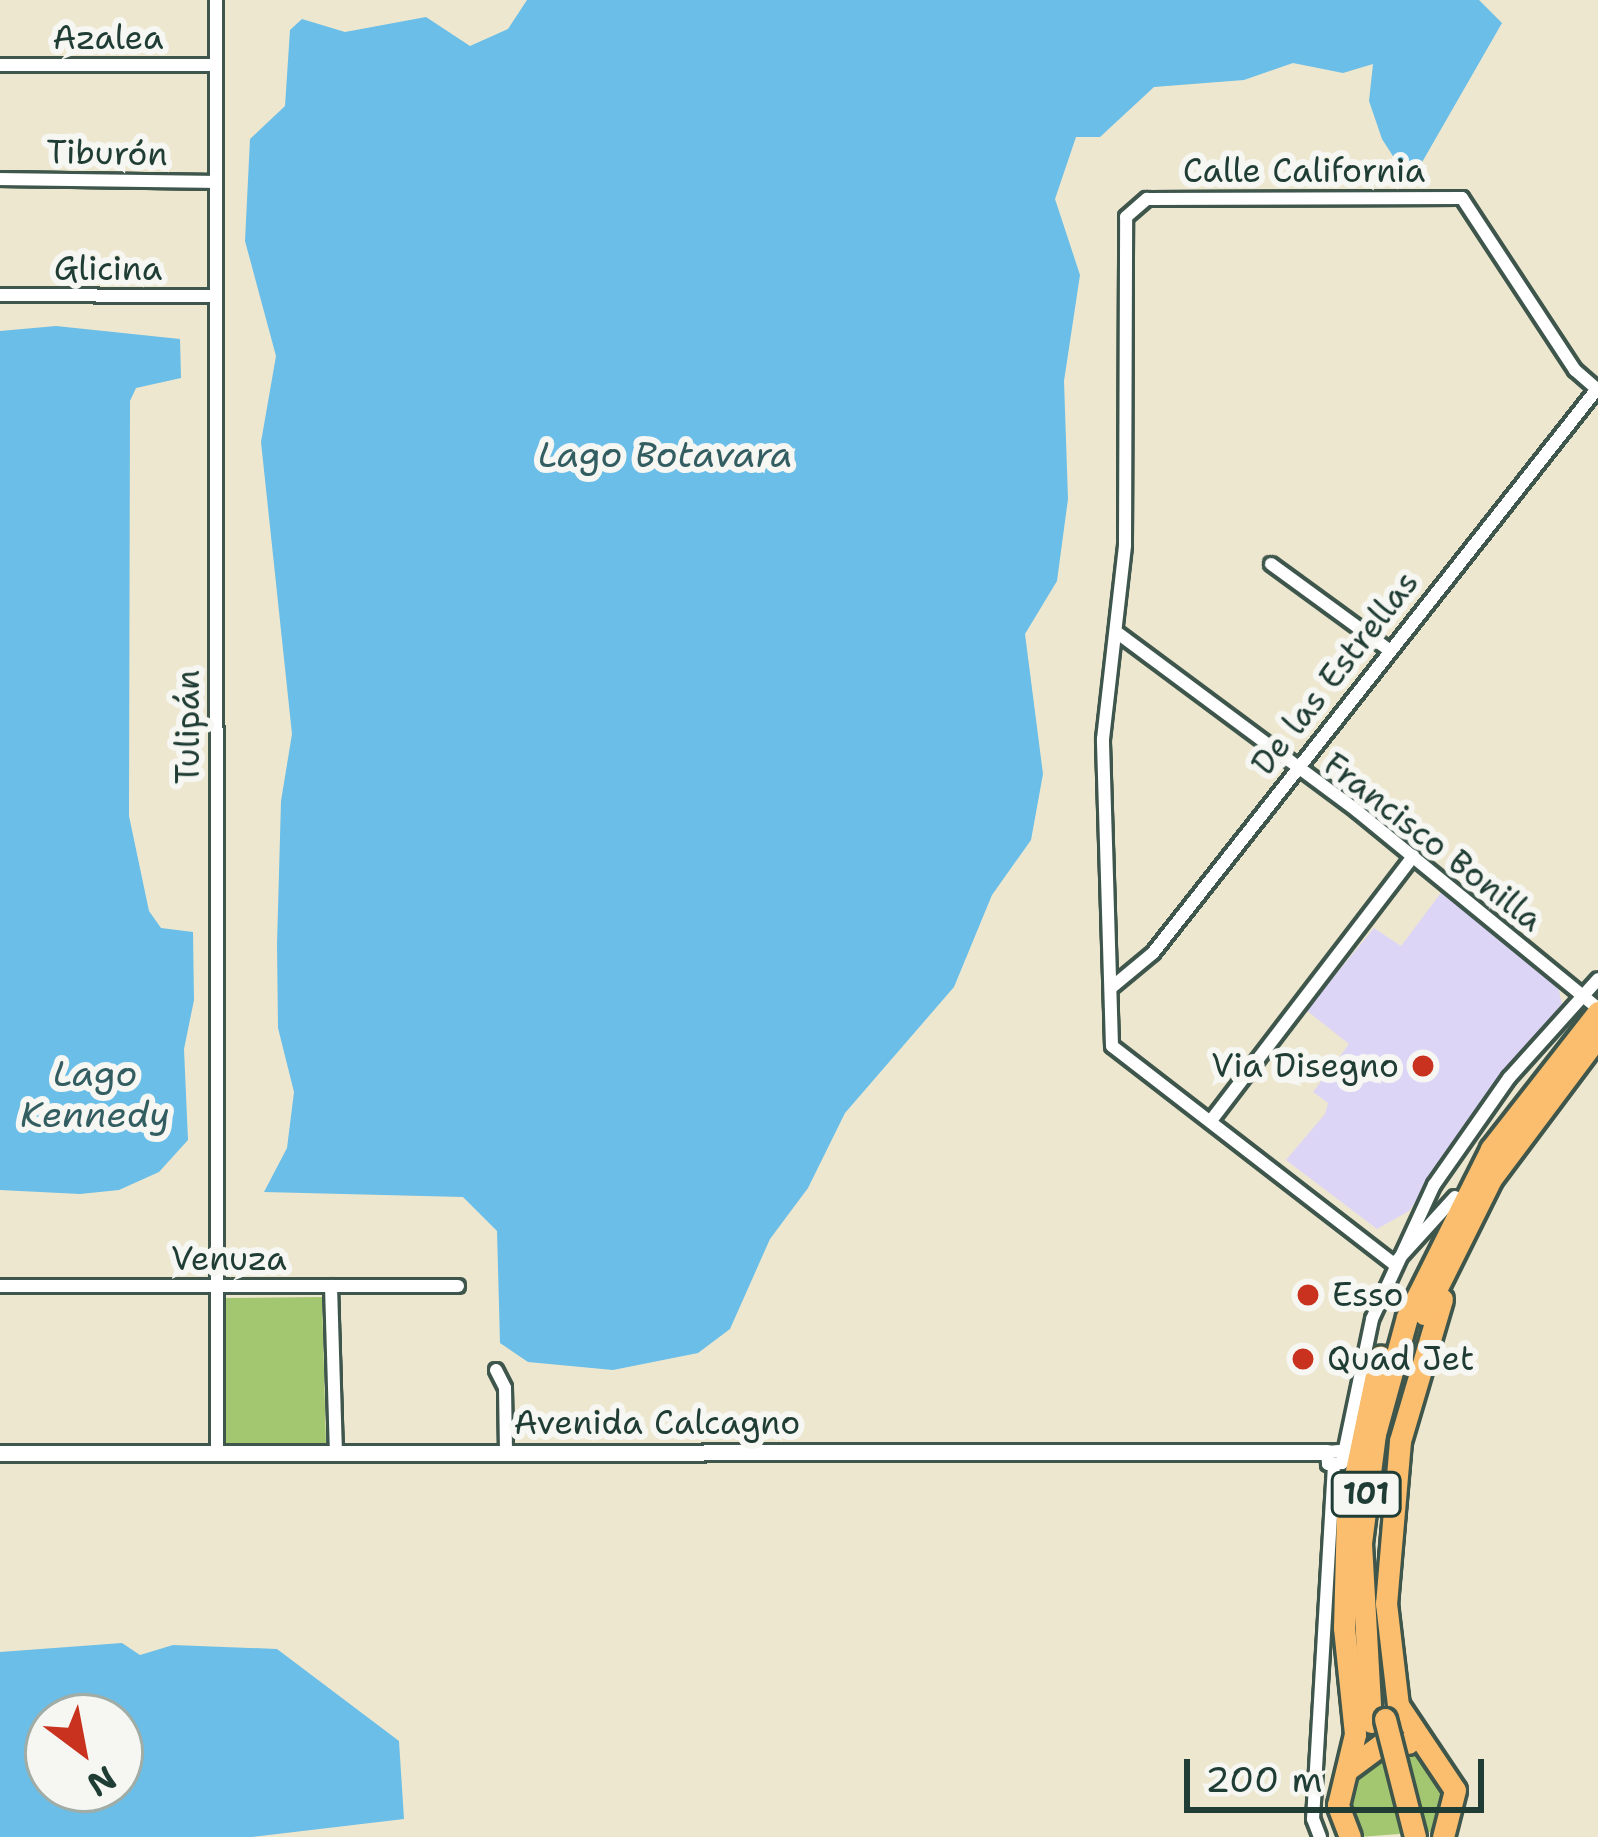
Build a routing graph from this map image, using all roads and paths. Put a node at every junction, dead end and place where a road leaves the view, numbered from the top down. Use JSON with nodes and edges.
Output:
{"nodes":[{"id":1,"x":217,"y":0,"type":"edge"},
{"id":2,"x":0,"y":64,"type":"edge"},
{"id":3,"x":217,"y":65,"type":"junction"},
{"id":4,"x":0,"y":178,"type":"edge"},
{"id":5,"x":214,"y":182,"type":"junction"},
{"id":6,"x":0,"y":295,"type":"edge"},
{"id":7,"x":215,"y":296,"type":"junction"},
{"id":8,"x":1597,"y":390,"type":"edge"},
{"id":9,"x":1271,"y":565,"type":"dead end"},
{"id":10,"x":1119,"y":634,"type":"junction"},
{"id":11,"x":1387,"y":648,"type":"junction"},
{"id":12,"x":1293,"y":768,"type":"junction"},
{"id":13,"x":1413,"y":856,"type":"junction"},
{"id":14,"x":1598,"y":979,"type":"edge"},
{"id":15,"x":1112,"y":987,"type":"junction"},
{"id":16,"x":1594,"y":1005,"type":"edge"},
{"id":17,"x":1598,"y":1036,"type":"edge"},
{"id":18,"x":1213,"y":1118,"type":"junction"},
{"id":19,"x":1463,"y":1189,"type":"junction"},
{"id":20,"x":1457,"y":1241,"type":"junction"},
{"id":21,"x":1394,"y":1264,"type":"junction"},
{"id":22,"x":0,"y":1286,"type":"edge"},
{"id":23,"x":331,"y":1286,"type":"junction"},
{"id":24,"x":458,"y":1286,"type":"dead end"},
{"id":25,"x":215,"y":1287,"type":"junction"},
{"id":26,"x":496,"y":1370,"type":"dead end"},
{"id":27,"x":217,"y":1453,"type":"junction"},
{"id":28,"x":336,"y":1453,"type":"junction"},
{"id":29,"x":506,"y":1453,"type":"junction"},
{"id":30,"x":0,"y":1454,"type":"edge"},
{"id":31,"x":1328,"y":1456,"type":"junction"},
{"id":32,"x":1378,"y":1721,"type":"junction"},
{"id":33,"x":1426,"y":1749,"type":"junction"},
{"id":34,"x":1347,"y":1770,"type":"junction"},
{"id":35,"x":1320,"y":1837,"type":"edge"},
{"id":36,"x":1350,"y":1837,"type":"edge"},
{"id":37,"x":1401,"y":1837,"type":"edge"},
{"id":38,"x":1415,"y":1837,"type":"edge"},
{"id":39,"x":1443,"y":1837,"type":"edge"}],
"edges":[{"from":1,"to":3,"type":"street","name":"Tulipán"},
{"from":2,"to":3,"type":"street","name":"Azalea"},
{"from":3,"to":5,"type":"street","name":"Tulipán"},
{"from":4,"to":5,"type":"street","name":"Tiburón"},
{"from":5,"to":7,"type":"street","name":"Tulipán"},
{"from":6,"to":7,"type":"street","name":"Glicina"},
{"from":7,"to":25,"type":"street","name":"Tulipán"},
{"from":8,"to":10,"type":"street","name":"Calle California"},
{"from":8,"to":11,"type":"street","name":"De las Estrellas"},
{"from":9,"to":11,"type":"street"},
{"from":10,"to":12,"type":"street","name":"Francisco Bonilla"},
{"from":10,"to":15,"type":"street"},
{"from":11,"to":12,"type":"street","name":"De las Estrellas"},
{"from":12,"to":13,"type":"street","name":"Francisco Bonilla"},
{"from":12,"to":15,"type":"street","name":"De las Estrellas"},
{"from":13,"to":16,"type":"street","name":"Francisco Bonilla"},
{"from":13,"to":18,"type":"street"},
{"from":14,"to":16,"type":"street"},
{"from":15,"to":18,"type":"street"},
{"from":16,"to":19,"type":"highway","number":"101"},
{"from":16,"to":21,"type":"street"},
{"from":17,"to":20,"type":"highway","number":"101"},
{"from":18,"to":21,"type":"street"},
{"from":19,"to":21,"type":"street"},
{"from":19,"to":32,"type":"highway","number":"101"},
{"from":19,"to":34,"type":"highway"},
{"from":20,"to":32,"type":"highway","number":"101"},
{"from":20,"to":33,"type":"highway"},
{"from":21,"to":31,"type":"street"},
{"from":22,"to":25,"type":"street","name":"Venuza"},
{"from":23,"to":24,"type":"street","name":"Venuza"},
{"from":23,"to":25,"type":"street","name":"Venuza"},
{"from":23,"to":28,"type":"street"},
{"from":25,"to":27,"type":"street","name":"Tulipán"},
{"from":26,"to":29,"type":"street"},
{"from":27,"to":28,"type":"street","name":"Avenida Calcagno"},
{"from":27,"to":30,"type":"street","name":"Avenida Calcagno"},
{"from":28,"to":29,"type":"street","name":"Avenida Calcagno"},
{"from":29,"to":31,"type":"street","name":"Avenida Calcagno"},
{"from":31,"to":35,"type":"street"},
{"from":32,"to":37,"type":"highway","number":"101"},
{"from":32,"to":38,"type":"highway","number":"101","bridge":true},
{"from":33,"to":34,"type":"highway"},
{"from":33,"to":39,"type":"highway"},
{"from":34,"to":36,"type":"highway"}]}
